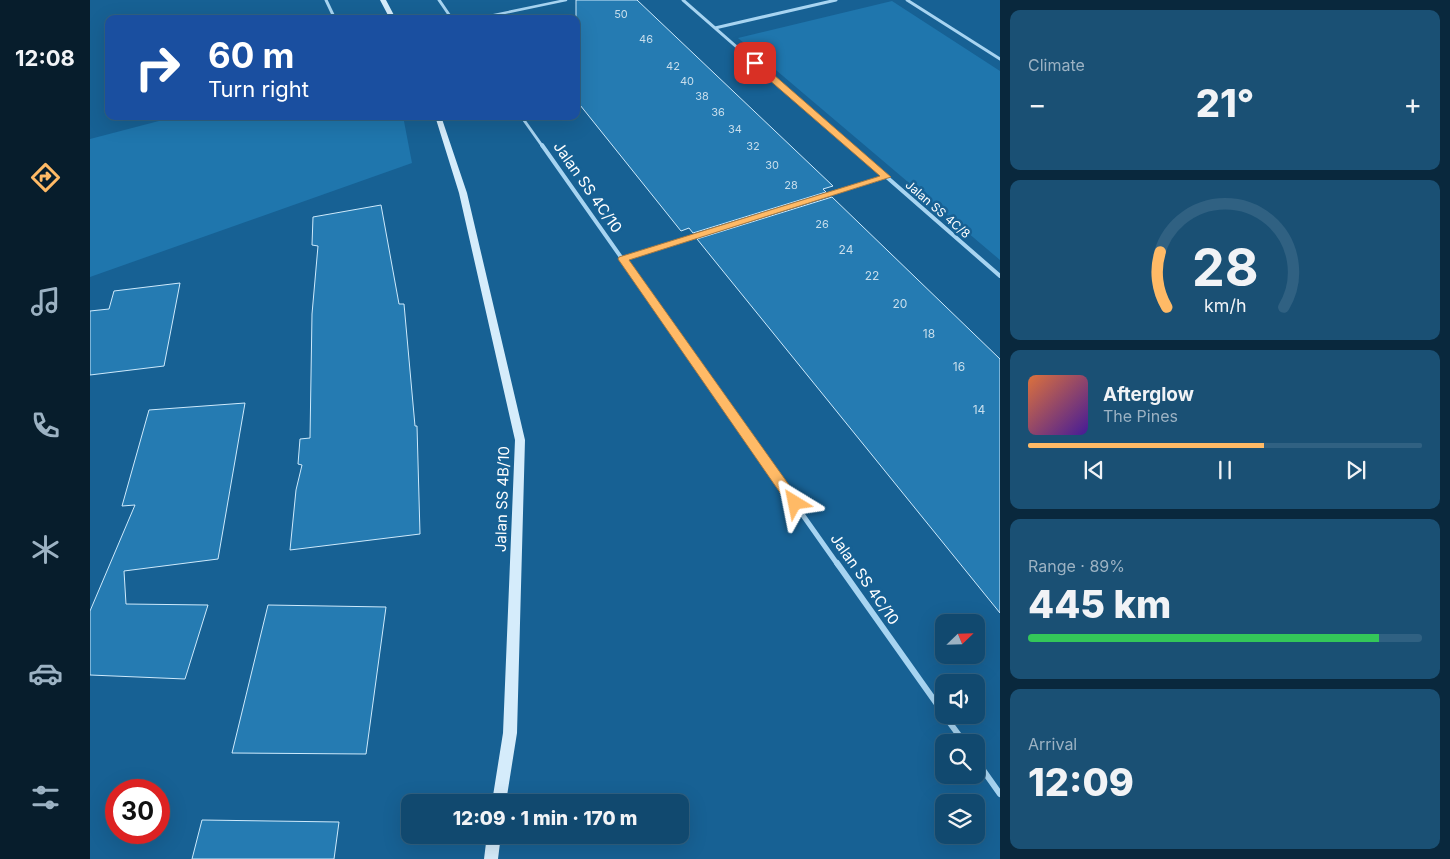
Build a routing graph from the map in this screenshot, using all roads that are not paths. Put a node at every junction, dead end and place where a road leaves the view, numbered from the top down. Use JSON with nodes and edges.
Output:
{"nodes":[{"id":1,"x":326,"y":0,"type":"edge"},
{"id":2,"x":383,"y":0,"type":"edge"},
{"id":3,"x":439,"y":0,"type":"edge"},
{"id":4,"x":566,"y":0,"type":"edge"},
{"id":5,"x":683,"y":0,"type":"edge"},
{"id":6,"x":836,"y":0,"type":"edge"},
{"id":7,"x":907,"y":0,"type":"edge"},
{"id":8,"x":333,"y":15,"type":"edge"},
{"id":9,"x":392,"y":15,"type":"edge"},
{"id":10,"x":449,"y":15,"type":"edge"},
{"id":11,"x":494,"y":15,"type":"edge"},
{"id":12,"x":715,"y":28,"type":"junction"},
{"id":13,"x":1000,"y":59,"type":"edge"},
{"id":14,"x":439,"y":120,"type":"edge"},
{"id":15,"x":524,"y":120,"type":"edge"},
{"id":16,"x":886,"y":177,"type":"junction"},
{"id":17,"x":622,"y":259,"type":"junction"},
{"id":18,"x":1000,"y":276,"type":"edge"},
{"id":19,"x":935,"y":701,"type":"edge"},
{"id":20,"x":985,"y":773,"type":"edge"},
{"id":21,"x":500,"y":794,"type":"edge"},
{"id":22,"x":1000,"y":794,"type":"edge"},
{"id":23,"x":493,"y":844,"type":"edge"},
{"id":24,"x":491,"y":859,"type":"edge"}],
"edges":[{"from":1,"to":8,"type":"street"},
{"from":2,"to":9,"type":"street"},
{"from":3,"to":10,"type":"street"},
{"from":4,"to":11,"type":"lane"},
{"from":5,"to":12,"type":"street","name":"Jalan SS 4C/8"},
{"from":6,"to":12,"type":"street"},
{"from":7,"to":13,"type":"street"},
{"from":12,"to":16,"type":"street","name":"Jalan SS 4C/8"},
{"from":14,"to":21,"type":"street","name":"Jalan SS 4B/10"},
{"from":15,"to":17,"type":"street","name":"Jalan SS 4C/10"},
{"from":16,"to":17,"type":"lane"},
{"from":16,"to":18,"type":"street","name":"Jalan SS 4C/8"},
{"from":17,"to":19,"type":"street","name":"Jalan SS 4C/10"},
{"from":20,"to":22,"type":"street"},
{"from":23,"to":24,"type":"street"}]}
